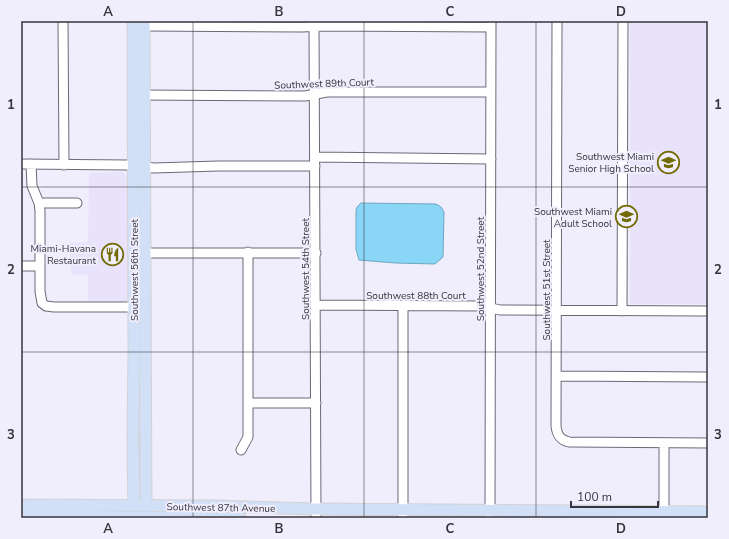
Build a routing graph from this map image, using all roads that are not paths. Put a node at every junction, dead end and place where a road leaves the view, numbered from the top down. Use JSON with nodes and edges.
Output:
{"nodes":[{"id":1,"x":63,"y":21,"type":"edge"},
{"id":2,"x":133,"y":21,"type":"edge"},
{"id":3,"x":557,"y":21,"type":"edge"},
{"id":4,"x":623,"y":21,"type":"edge"},
{"id":5,"x":144,"y":24,"type":"edge"},
{"id":6,"x":314,"y":24,"type":"edge"},
{"id":7,"x":491,"y":24,"type":"edge"},
{"id":8,"x":491,"y":92,"type":"junction"},
{"id":9,"x":315,"y":94,"type":"junction"},
{"id":10,"x":139,"y":95,"type":"junction"},
{"id":11,"x":491,"y":159,"type":"junction"},
{"id":12,"x":315,"y":162,"type":"junction"},
{"id":13,"x":21,"y":164,"type":"edge"},
{"id":14,"x":31,"y":164,"type":"junction"},
{"id":15,"x":64,"y":165,"type":"junction"},
{"id":16,"x":139,"y":166,"type":"junction"},
{"id":17,"x":39,"y":203,"type":"junction"},
{"id":18,"x":77,"y":203,"type":"dead end"},
{"id":19,"x":248,"y":252,"type":"junction"},
{"id":20,"x":139,"y":253,"type":"junction"},
{"id":21,"x":316,"y":253,"type":"junction"},
{"id":22,"x":21,"y":266,"type":"edge"},
{"id":23,"x":40,"y":266,"type":"junction"},
{"id":24,"x":316,"y":305,"type":"junction"},
{"id":25,"x":403,"y":305,"type":"junction"},
{"id":26,"x":134,"y":308,"type":"junction"},
{"id":27,"x":491,"y":308,"type":"junction"},
{"id":28,"x":557,"y":310,"type":"junction"},
{"id":29,"x":622,"y":311,"type":"junction"},
{"id":30,"x":708,"y":311,"type":"edge"},
{"id":31,"x":556,"y":376,"type":"junction"},
{"id":32,"x":708,"y":377,"type":"edge"},
{"id":33,"x":248,"y":402,"type":"junction"},
{"id":34,"x":316,"y":403,"type":"junction"},
{"id":35,"x":664,"y":443,"type":"junction"},
{"id":36,"x":708,"y":443,"type":"edge"},
{"id":37,"x":241,"y":450,"type":"dead end"},
{"id":38,"x":21,"y":505,"type":"edge"},
{"id":39,"x":708,"y":512,"type":"edge"},
{"id":40,"x":134,"y":513,"type":"edge"},
{"id":41,"x":146,"y":513,"type":"edge"},
{"id":42,"x":242,"y":513,"type":"edge"},
{"id":43,"x":316,"y":514,"type":"edge"},
{"id":44,"x":403,"y":514,"type":"edge"},
{"id":45,"x":490,"y":514,"type":"edge"},
{"id":46,"x":573,"y":515,"type":"edge"},
{"id":47,"x":664,"y":515,"type":"edge"},
{"id":48,"x":21,"y":516,"type":"edge"},
{"id":49,"x":231,"y":518,"type":"edge"}],
"edges":[{"from":1,"to":15,"type":"street"},
{"from":2,"to":10,"type":"main road","name":"Southwest 56th Street"},
{"from":3,"to":28,"type":"street","name":"Southwest 51st Street"},
{"from":4,"to":29,"type":"street"},
{"from":5,"to":6,"type":"street"},
{"from":5,"to":10,"type":"main road","name":"Southwest 56th Street"},
{"from":6,"to":7,"type":"street"},
{"from":6,"to":9,"type":"street","name":"Southwest 54th Street"},
{"from":7,"to":8,"type":"street","name":"Southwest 52nd Street"},
{"from":8,"to":9,"type":"street","name":"Southwest 89th Court"},
{"from":8,"to":11,"type":"street","name":"Southwest 52nd Street"},
{"from":9,"to":10,"type":"street","name":"Southwest 89th Court"},
{"from":9,"to":12,"type":"street","name":"Southwest 54th Street"},
{"from":10,"to":16,"type":"main road","name":"Southwest 56th Street"},
{"from":11,"to":12,"type":"street"},
{"from":11,"to":27,"type":"street","name":"Southwest 52nd Street"},
{"from":12,"to":16,"type":"street"},
{"from":12,"to":21,"type":"street","name":"Southwest 54th Street"},
{"from":13,"to":14,"type":"street"},
{"from":14,"to":15,"type":"street"},
{"from":14,"to":17,"type":"street"},
{"from":15,"to":16,"type":"street"},
{"from":16,"to":20,"type":"main road","name":"Southwest 56th Street"},
{"from":17,"to":18,"type":"street"},
{"from":17,"to":23,"type":"street"},
{"from":19,"to":20,"type":"street"},
{"from":19,"to":21,"type":"street"},
{"from":19,"to":33,"type":"street"},
{"from":20,"to":26,"type":"main road","name":"Southwest 56th Street"},
{"from":20,"to":41,"type":"main road","name":"Southwest 56th Street"},
{"from":21,"to":24,"type":"street","name":"Southwest 54th Street"},
{"from":22,"to":23,"type":"street"},
{"from":23,"to":26,"type":"street"},
{"from":24,"to":25,"type":"street","name":"Southwest 88th Court"},
{"from":24,"to":34,"type":"street","name":"Southwest 54th Street"},
{"from":25,"to":27,"type":"street","name":"Southwest 88th Court"},
{"from":25,"to":44,"type":"street"},
{"from":26,"to":40,"type":"main road","name":"Southwest 56th Street"},
{"from":27,"to":28,"type":"street","name":"Southwest 88th Court"},
{"from":27,"to":45,"type":"street","name":"Southwest 52nd Street"},
{"from":28,"to":29,"type":"street","name":"Southwest 88th Court"},
{"from":28,"to":31,"type":"street","name":"Southwest 51st Street"},
{"from":29,"to":30,"type":"street","name":"Southwest 88th Court"},
{"from":31,"to":32,"type":"street"},
{"from":31,"to":35,"type":"street","name":"Southwest 51st Street"},
{"from":33,"to":34,"type":"street"},
{"from":33,"to":37,"type":"street"},
{"from":34,"to":43,"type":"street","name":"Southwest 54th Street"},
{"from":35,"to":36,"type":"street"},
{"from":35,"to":47,"type":"street"},
{"from":38,"to":40,"type":"main road","name":"Southwest 87th Avenue"},
{"from":39,"to":47,"type":"main road","name":"Southwest 87th Avenue"},
{"from":40,"to":41,"type":"main road","name":"Southwest 87th Avenue"},
{"from":40,"to":48,"type":"main road","name":"Southwest 87th Avenue"},
{"from":41,"to":42,"type":"main road","name":"Southwest 87th Avenue"},
{"from":41,"to":49,"type":"main road","name":"Southwest 87th Avenue"},
{"from":42,"to":43,"type":"main road","name":"Southwest 87th Avenue"},
{"from":42,"to":49,"type":"main road"},
{"from":43,"to":44,"type":"main road","name":"Southwest 87th Avenue"},
{"from":44,"to":45,"type":"main road","name":"Southwest 87th Avenue"},
{"from":45,"to":46,"type":"main road","name":"Southwest 87th Avenue"},
{"from":46,"to":47,"type":"main road","name":"Southwest 87th Avenue"}]}
